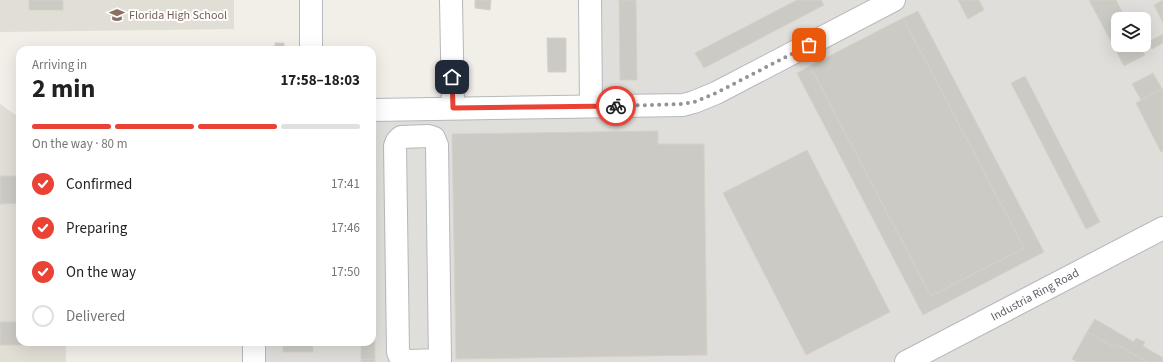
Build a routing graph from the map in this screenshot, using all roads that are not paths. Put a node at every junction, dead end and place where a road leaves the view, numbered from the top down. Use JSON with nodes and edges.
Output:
{"nodes":[{"id":1,"x":311,"y":0,"type":"edge"},
{"id":2,"x":452,"y":0,"type":"edge"},
{"id":3,"x":590,"y":0,"type":"edge"},
{"id":4,"x":894,"y":0,"type":"edge"},
{"id":5,"x":311,"y":46,"type":"edge"},
{"id":6,"x":591,"y":106,"type":"junction"},
{"id":7,"x":453,"y":108,"type":"junction"},
{"id":8,"x":376,"y":110,"type":"edge"},
{"id":9,"x":1163,"y":228,"type":"edge"},
{"id":10,"x":254,"y":346,"type":"edge"},
{"id":11,"x":440,"y":361,"type":"edge"},
{"id":12,"x":254,"y":362,"type":"edge"},
{"id":13,"x":906,"y":362,"type":"edge"}],
"edges":[{"from":1,"to":5,"type":"street"},
{"from":2,"to":7,"type":"street"},
{"from":3,"to":6,"type":"street"},
{"from":4,"to":6,"type":"street"},
{"from":6,"to":7,"type":"street"},
{"from":7,"to":8,"type":"street"},
{"from":9,"to":13,"type":"street","name":"Industria Ring Road"},
{"from":10,"to":12,"type":"street"},
{"from":11,"to":11,"type":"street"}]}
